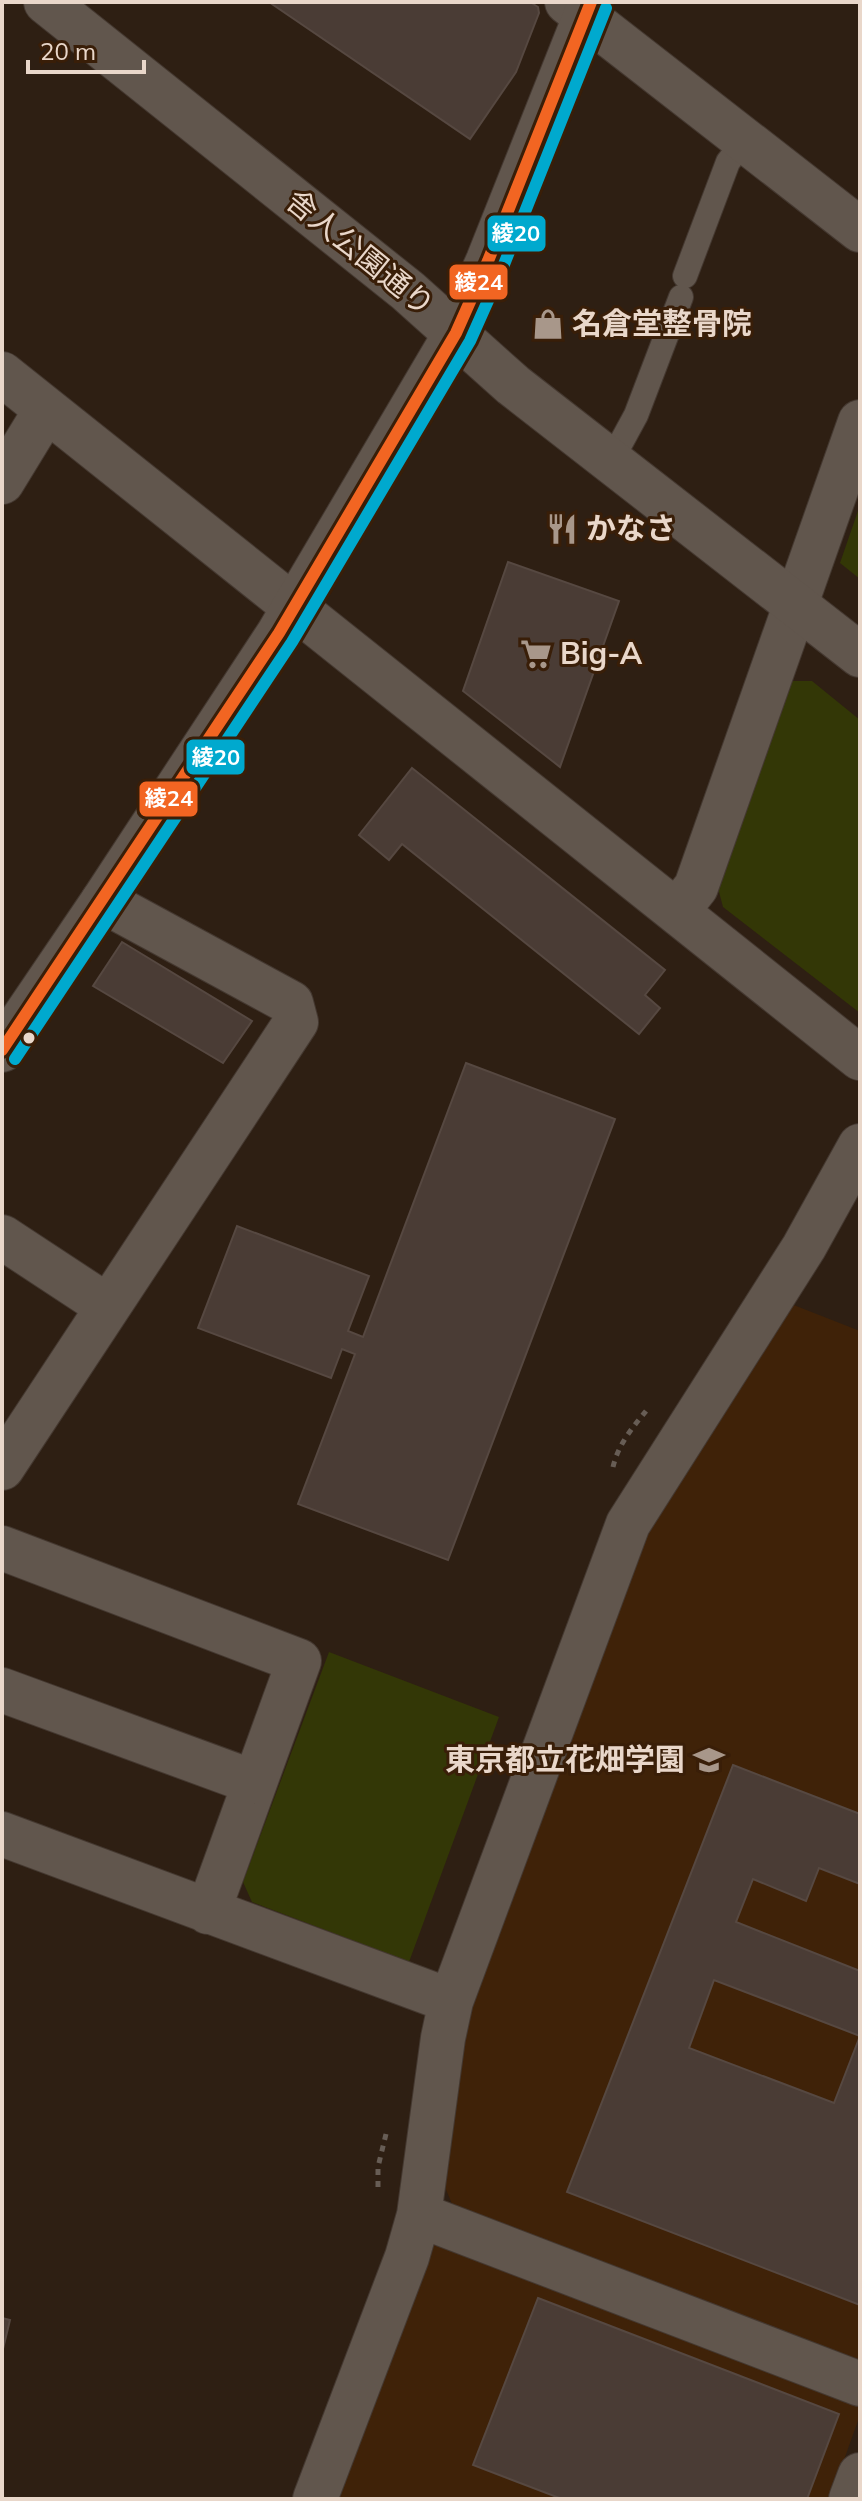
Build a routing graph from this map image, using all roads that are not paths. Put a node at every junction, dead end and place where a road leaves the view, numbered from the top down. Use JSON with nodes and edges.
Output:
{"nodes":[{"id":1,"x":46,"y":2,"type":"edge"},
{"id":2,"x":581,"y":7,"type":"edge"},
{"id":3,"x":744,"y":141,"type":"junction"},
{"id":4,"x":860,"y":230,"type":"edge"},
{"id":5,"x":456,"y":333,"type":"junction"},
{"id":6,"x":2,"y":374,"type":"edge"},
{"id":7,"x":46,"y":410,"type":"junction"},
{"id":8,"x":860,"y":422,"type":"edge"},
{"id":9,"x":611,"y":461,"type":"junction"},
{"id":10,"x":2,"y":482,"type":"edge"},
{"id":11,"x":795,"y":602,"type":"junction"},
{"id":12,"x":294,"y":608,"type":"junction"},
{"id":13,"x":860,"y":655,"type":"edge"},
{"id":14,"x":103,"y":901,"type":"junction"},
{"id":15,"x":677,"y":911,"type":"junction"},
{"id":16,"x":2,"y":1050,"type":"edge"},
{"id":17,"x":860,"y":1058,"type":"edge"},
{"id":18,"x":860,"y":1146,"type":"edge"},
{"id":19,"x":2,"y":1237,"type":"edge"},
{"id":20,"x":107,"y":1306,"type":"junction"},
{"id":21,"x":2,"y":1468,"type":"edge"},
{"id":22,"x":2,"y":1548,"type":"edge"},
{"id":23,"x":2,"y":1690,"type":"edge"},
{"id":24,"x":253,"y":1782,"type":"junction"},
{"id":25,"x":2,"y":1834,"type":"edge"},
{"id":26,"x":208,"y":1912,"type":"junction"},
{"id":27,"x":451,"y":2001,"type":"junction"},
{"id":28,"x":419,"y":2215,"type":"junction"},
{"id":29,"x":860,"y":2384,"type":"edge"},
{"id":30,"x":860,"y":2475,"type":"edge"},
{"id":31,"x":315,"y":2499,"type":"edge"},
{"id":32,"x":851,"y":2499,"type":"edge"}],
"edges":[{"from":1,"to":5,"type":"street","name":"舎人公園通り"},
{"from":2,"to":3,"type":"street"},
{"from":2,"to":5,"type":"street"},
{"from":3,"to":4,"type":"street"},
{"from":3,"to":9,"type":"lane"},
{"from":5,"to":9,"type":"street","name":"舎人公園通り"},
{"from":5,"to":12,"type":"street"},
{"from":6,"to":7,"type":"street"},
{"from":7,"to":10,"type":"street"},
{"from":7,"to":12,"type":"street"},
{"from":8,"to":11,"type":"street"},
{"from":9,"to":11,"type":"street","name":"舎人公園通り"},
{"from":11,"to":13,"type":"street","name":"舎人公園通り"},
{"from":11,"to":15,"type":"street"},
{"from":12,"to":14,"type":"street"},
{"from":12,"to":15,"type":"street"},
{"from":14,"to":16,"type":"street"},
{"from":14,"to":20,"type":"street"},
{"from":15,"to":17,"type":"street"},
{"from":18,"to":27,"type":"street"},
{"from":19,"to":20,"type":"street"},
{"from":20,"to":21,"type":"street"},
{"from":22,"to":24,"type":"street"},
{"from":23,"to":24,"type":"street"},
{"from":24,"to":26,"type":"street"},
{"from":25,"to":26,"type":"street"},
{"from":26,"to":27,"type":"street"},
{"from":27,"to":28,"type":"street"},
{"from":28,"to":29,"type":"street"},
{"from":28,"to":31,"type":"street"},
{"from":30,"to":32,"type":"street"}]}
